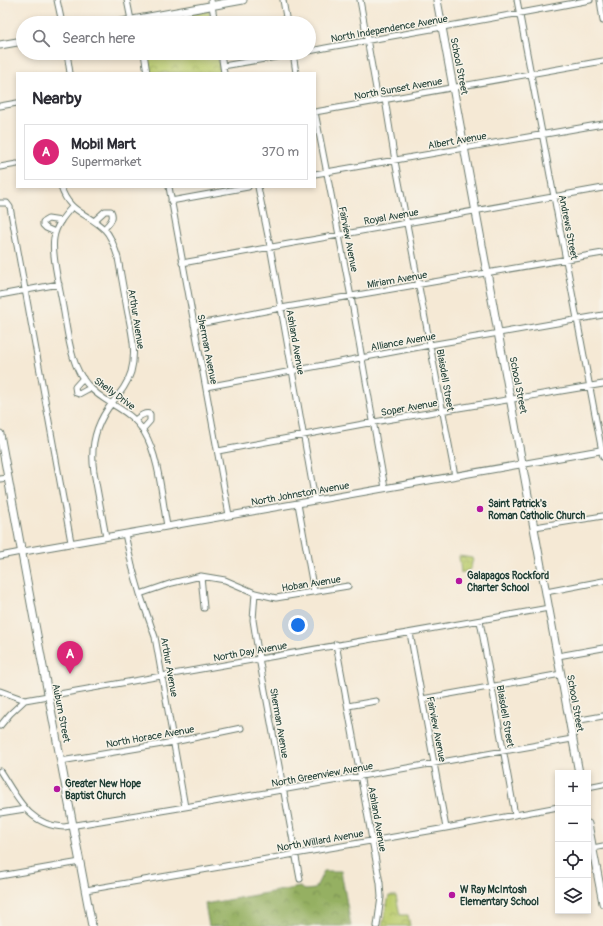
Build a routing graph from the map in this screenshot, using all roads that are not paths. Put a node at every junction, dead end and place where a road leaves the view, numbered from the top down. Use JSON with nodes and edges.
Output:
{"nodes":[{"id":1,"x":57,"y":0,"type":"edge"},
{"id":2,"x":127,"y":0,"type":"edge"},
{"id":3,"x":243,"y":0,"type":"edge"},
{"id":4,"x":283,"y":0,"type":"edge"},
{"id":5,"x":360,"y":0,"type":"edge"},
{"id":6,"x":437,"y":0,"type":"edge"},
{"id":7,"x":517,"y":0,"type":"edge"},
{"id":8,"x":590,"y":0,"type":"edge"},
{"id":9,"x":600,"y":0,"type":"edge"},
{"id":10,"x":211,"y":3,"type":"edge"},
{"id":11,"x":520,"y":14,"type":"junction"},
{"id":12,"x":60,"y":16,"type":"edge"},
{"id":13,"x":134,"y":16,"type":"edge"},
{"id":14,"x":154,"y":16,"type":"edge"},
{"id":15,"x":214,"y":16,"type":"edge"},
{"id":16,"x":286,"y":16,"type":"edge"},
{"id":17,"x":603,"y":21,"type":"edge"},
{"id":18,"x":442,"y":27,"type":"junction"},
{"id":19,"x":368,"y":41,"type":"junction"},
{"id":20,"x":16,"y":43,"type":"edge"},
{"id":21,"x":0,"y":46,"type":"edge"},
{"id":22,"x":316,"y":50,"type":"edge"},
{"id":23,"x":68,"y":60,"type":"edge"},
{"id":24,"x":145,"y":60,"type":"edge"},
{"id":25,"x":222,"y":60,"type":"edge"},
{"id":26,"x":258,"y":60,"type":"edge"},
{"id":27,"x":294,"y":60,"type":"edge"},
{"id":28,"x":603,"y":61,"type":"edge"},
{"id":29,"x":223,"y":66,"type":"junction"},
{"id":30,"x":70,"y":72,"type":"edge"},
{"id":31,"x":147,"y":72,"type":"edge"},
{"id":32,"x":224,"y":72,"type":"edge"},
{"id":33,"x":296,"y":72,"type":"edge"},
{"id":34,"x":531,"y":74,"type":"junction"},
{"id":35,"x":454,"y":87,"type":"junction"},
{"id":36,"x":385,"y":99,"type":"junction"},
{"id":37,"x":378,"y":100,"type":"junction"},
{"id":38,"x":16,"y":103,"type":"edge"},
{"id":39,"x":0,"y":106,"type":"edge"},
{"id":40,"x":316,"y":112,"type":"edge"},
{"id":41,"x":316,"y":117,"type":"edge"},
{"id":42,"x":603,"y":124,"type":"edge"},
{"id":43,"x":542,"y":135,"type":"junction"},
{"id":44,"x":465,"y":148,"type":"junction"},
{"id":45,"x":395,"y":161,"type":"junction"},
{"id":46,"x":16,"y":164,"type":"edge"},
{"id":47,"x":0,"y":167,"type":"edge"},
{"id":48,"x":327,"y":172,"type":"junction"},
{"id":49,"x":316,"y":174,"type":"edge"},
{"id":50,"x":61,"y":188,"type":"edge"},
{"id":51,"x":169,"y":188,"type":"edge"},
{"id":52,"x":242,"y":188,"type":"edge"},
{"id":53,"x":258,"y":188,"type":"edge"},
{"id":54,"x":603,"y":188,"type":"edge"},
{"id":55,"x":554,"y":197,"type":"junction"},
{"id":56,"x":171,"y":201,"type":"junction"},
{"id":57,"x":0,"y":203,"type":"edge"},
{"id":58,"x":72,"y":207,"type":"junction"},
{"id":59,"x":476,"y":211,"type":"junction"},
{"id":60,"x":61,"y":221,"type":"junction"},
{"id":61,"x":94,"y":221,"type":"junction"},
{"id":62,"x":406,"y":222,"type":"junction"},
{"id":63,"x":104,"y":229,"type":"junction"},
{"id":64,"x":55,"y":232,"type":"junction"},
{"id":65,"x":338,"y":234,"type":"junction"},
{"id":66,"x":270,"y":246,"type":"junction"},
{"id":67,"x":603,"y":253,"type":"edge"},
{"id":68,"x":566,"y":258,"type":"junction"},
{"id":69,"x":182,"y":263,"type":"junction"},
{"id":70,"x":488,"y":272,"type":"junction"},
{"id":71,"x":59,"y":284,"type":"junction"},
{"id":72,"x":418,"y":284,"type":"junction"},
{"id":73,"x":25,"y":290,"type":"junction"},
{"id":74,"x":0,"y":295,"type":"edge"},
{"id":75,"x":351,"y":297,"type":"junction"},
{"id":76,"x":281,"y":308,"type":"junction"},
{"id":77,"x":603,"y":316,"type":"edge"},
{"id":78,"x":578,"y":320,"type":"junction"},
{"id":79,"x":194,"y":325,"type":"junction"},
{"id":80,"x":499,"y":334,"type":"junction"},
{"id":81,"x":430,"y":345,"type":"junction"},
{"id":82,"x":362,"y":358,"type":"junction"},
{"id":83,"x":292,"y":371,"type":"junction"},
{"id":84,"x":83,"y":378,"type":"junction"},
{"id":85,"x":603,"y":384,"type":"edge"},
{"id":86,"x":589,"y":386,"type":"junction"},
{"id":87,"x":206,"y":387,"type":"junction"},
{"id":88,"x":90,"y":388,"type":"junction"},
{"id":89,"x":512,"y":400,"type":"junction"},
{"id":90,"x":112,"y":403,"type":"junction"},
{"id":91,"x":442,"y":410,"type":"junction"},
{"id":92,"x":135,"y":420,"type":"junction"},
{"id":93,"x":374,"y":422,"type":"junction"},
{"id":94,"x":142,"y":430,"type":"junction"},
{"id":95,"x":0,"y":434,"type":"edge"},
{"id":96,"x":304,"y":435,"type":"junction"},
{"id":97,"x":218,"y":451,"type":"junction"},
{"id":98,"x":603,"y":453,"type":"edge"},
{"id":99,"x":523,"y":464,"type":"junction"},
{"id":100,"x":455,"y":476,"type":"junction"},
{"id":101,"x":8,"y":478,"type":"junction"},
{"id":102,"x":0,"y":479,"type":"edge"},
{"id":103,"x":385,"y":488,"type":"junction"},
{"id":104,"x":315,"y":500,"type":"junction"},
{"id":105,"x":298,"y":504,"type":"junction"},
{"id":106,"x":229,"y":515,"type":"junction"},
{"id":107,"x":603,"y":516,"type":"edge"},
{"id":108,"x":167,"y":526,"type":"junction"},
{"id":109,"x":535,"y":528,"type":"junction"},
{"id":110,"x":125,"y":534,"type":"junction"},
{"id":111,"x":106,"y":537,"type":"junction"},
{"id":112,"x":70,"y":542,"type":"junction"},
{"id":113,"x":21,"y":552,"type":"junction"},
{"id":114,"x":0,"y":556,"type":"edge"},
{"id":115,"x":201,"y":576,"type":"junction"},
{"id":116,"x":603,"y":581,"type":"edge"},
{"id":117,"x":348,"y":586,"type":"dead end"},
{"id":118,"x":314,"y":592,"type":"junction"},
{"id":119,"x":546,"y":592,"type":"junction"},
{"id":120,"x":255,"y":593,"type":"junction"},
{"id":121,"x":140,"y":594,"type":"junction"},
{"id":122,"x":204,"y":608,"type":"dead end"},
{"id":123,"x":549,"y":608,"type":"junction"},
{"id":124,"x":480,"y":620,"type":"junction"},
{"id":125,"x":410,"y":633,"type":"junction"},
{"id":126,"x":336,"y":644,"type":"junction"},
{"id":127,"x":603,"y":648,"type":"edge"},
{"id":128,"x":558,"y":656,"type":"junction"},
{"id":129,"x":259,"y":658,"type":"junction"},
{"id":130,"x":561,"y":674,"type":"junction"},
{"id":131,"x":162,"y":676,"type":"junction"},
{"id":132,"x":492,"y":687,"type":"junction"},
{"id":133,"x":0,"y":691,"type":"edge"},
{"id":134,"x":48,"y":695,"type":"junction"},
{"id":135,"x":422,"y":699,"type":"junction"},
{"id":136,"x":25,"y":700,"type":"junction"},
{"id":137,"x":376,"y":701,"type":"dead end"},
{"id":138,"x":348,"y":706,"type":"junction"},
{"id":139,"x":603,"y":716,"type":"edge"},
{"id":140,"x":569,"y":722,"type":"junction"},
{"id":141,"x":0,"y":726,"type":"edge"},
{"id":142,"x":241,"y":728,"type":"dead end"},
{"id":143,"x":572,"y":739,"type":"junction"},
{"id":144,"x":174,"y":742,"type":"junction"},
{"id":145,"x":504,"y":751,"type":"junction"},
{"id":146,"x":62,"y":761,"type":"junction"},
{"id":147,"x":434,"y":763,"type":"junction"},
{"id":148,"x":578,"y":770,"type":"edge"},
{"id":149,"x":0,"y":771,"type":"edge"},
{"id":150,"x":361,"y":776,"type":"junction"},
{"id":151,"x":603,"y":784,"type":"edge"},
{"id":152,"x":591,"y":786,"type":"edge"},
{"id":153,"x":282,"y":789,"type":"junction"},
{"id":154,"x":185,"y":807,"type":"junction"},
{"id":155,"x":555,"y":808,"type":"edge"},
{"id":156,"x":25,"y":809,"type":"junction"},
{"id":157,"x":0,"y":813,"type":"edge"},
{"id":158,"x":515,"y":815,"type":"junction"},
{"id":159,"x":74,"y":826,"type":"junction"},
{"id":160,"x":446,"y":828,"type":"junction"},
{"id":161,"x":373,"y":840,"type":"junction"},
{"id":162,"x":591,"y":842,"type":"edge"},
{"id":163,"x":603,"y":846,"type":"edge"},
{"id":164,"x":592,"y":848,"type":"junction"},
{"id":165,"x":295,"y":854,"type":"junction"},
{"id":166,"x":80,"y":862,"type":"junction"},
{"id":167,"x":0,"y":876,"type":"edge"},
{"id":168,"x":300,"y":879,"type":"dead end"},
{"id":169,"x":86,"y":890,"type":"junction"},
{"id":170,"x":603,"y":903,"type":"edge"},
{"id":171,"x":92,"y":926,"type":"edge"},
{"id":172,"x":377,"y":926,"type":"edge"}],
"edges":[{"from":1,"to":12,"type":"street"},
{"from":2,"to":13,"type":"street"},
{"from":3,"to":10,"type":"main road"},
{"from":4,"to":16,"type":"street"},
{"from":5,"to":19,"type":"street"},
{"from":6,"to":18,"type":"main road","name":"School Street"},
{"from":7,"to":11,"type":"street","name":"Andrews Street"},
{"from":8,"to":11,"type":"street","name":"North Independence Avenue"},
{"from":9,"to":17,"type":"street"},
{"from":10,"to":14,"type":"main road"},
{"from":10,"to":15,"type":"street"},
{"from":11,"to":18,"type":"street","name":"North Independence Avenue"},
{"from":11,"to":34,"type":"street","name":"Andrews Street"},
{"from":18,"to":19,"type":"street","name":"North Independence Avenue"},
{"from":18,"to":35,"type":"main road","name":"School Street"},
{"from":19,"to":22,"type":"street","name":"North Independence Avenue"},
{"from":19,"to":37,"type":"street"},
{"from":20,"to":21,"type":"main road"},
{"from":23,"to":30,"type":"street"},
{"from":24,"to":31,"type":"street"},
{"from":25,"to":29,"type":"street"},
{"from":26,"to":29,"type":"street"},
{"from":27,"to":33,"type":"street"},
{"from":28,"to":34,"type":"street","name":"North Sunset Avenue"},
{"from":29,"to":32,"type":"street"},
{"from":34,"to":35,"type":"street","name":"North Sunset Avenue"},
{"from":34,"to":43,"type":"street","name":"Andrews Street"},
{"from":35,"to":36,"type":"street","name":"North Sunset Avenue"},
{"from":35,"to":44,"type":"main road","name":"School Street"},
{"from":36,"to":37,"type":"street","name":"North Sunset Avenue"},
{"from":36,"to":45,"type":"street","name":"Blaisdell Street"},
{"from":37,"to":40,"type":"street","name":"North Sunset Avenue"},
{"from":38,"to":39,"type":"street"},
{"from":41,"to":48,"type":"street","name":"Fairview Avenue"},
{"from":42,"to":43,"type":"street","name":"Albert Avenue"},
{"from":43,"to":44,"type":"street","name":"Albert Avenue"},
{"from":43,"to":55,"type":"street","name":"Andrews Street"},
{"from":44,"to":45,"type":"street","name":"Albert Avenue"},
{"from":44,"to":59,"type":"main road","name":"School Street"},
{"from":45,"to":48,"type":"street","name":"Albert Avenue"},
{"from":45,"to":62,"type":"street","name":"Blaisdell Street"},
{"from":46,"to":47,"type":"street"},
{"from":48,"to":49,"type":"street","name":"Albert Avenue"},
{"from":48,"to":65,"type":"street","name":"Fairview Avenue"},
{"from":50,"to":58,"type":"street","name":"Arthur Avenue"},
{"from":51,"to":56,"type":"street","name":"Sherman Avenue"},
{"from":52,"to":56,"type":"street"},
{"from":53,"to":66,"type":"street","name":"Ashland Avenue"},
{"from":54,"to":55,"type":"street","name":"Royal Avenue"},
{"from":55,"to":59,"type":"street","name":"Royal Avenue"},
{"from":55,"to":68,"type":"street","name":"Andrews Street"},
{"from":56,"to":69,"type":"street","name":"Sherman Avenue"},
{"from":57,"to":73,"type":"street"},
{"from":58,"to":60,"type":"street","name":"Shelly Drive"},
{"from":58,"to":61,"type":"street","name":"Arthur Avenue"},
{"from":59,"to":62,"type":"street","name":"Royal Avenue"},
{"from":59,"to":70,"type":"main road","name":"School Street"},
{"from":60,"to":64,"type":"street","name":"Shelly Drive"},
{"from":60,"to":64,"type":"street"},
{"from":61,"to":63,"type":"street","name":"Arthur Avenue"},
{"from":61,"to":63,"type":"street"},
{"from":62,"to":65,"type":"street","name":"Royal Avenue"},
{"from":62,"to":72,"type":"street","name":"Blaisdell Street"},
{"from":63,"to":90,"type":"street","name":"Arthur Avenue"},
{"from":64,"to":71,"type":"street","name":"Shelly Drive"},
{"from":65,"to":66,"type":"street","name":"Royal Avenue"},
{"from":65,"to":75,"type":"street","name":"Fairview Avenue"},
{"from":66,"to":69,"type":"street","name":"Royal Avenue"},
{"from":66,"to":76,"type":"street","name":"Ashland Avenue"},
{"from":67,"to":68,"type":"street","name":"Miriam Avenue"},
{"from":68,"to":70,"type":"street","name":"Miriam Avenue"},
{"from":68,"to":78,"type":"street","name":"Andrews Street"},
{"from":69,"to":79,"type":"street","name":"Sherman Avenue"},
{"from":70,"to":72,"type":"street","name":"Miriam Avenue"},
{"from":70,"to":80,"type":"main road","name":"School Street"},
{"from":71,"to":73,"type":"street"},
{"from":71,"to":84,"type":"street","name":"Shelly Drive"},
{"from":72,"to":75,"type":"street","name":"Miriam Avenue"},
{"from":72,"to":81,"type":"street","name":"Blaisdell Street"},
{"from":73,"to":74,"type":"street"},
{"from":73,"to":112,"type":"street"},
{"from":75,"to":76,"type":"street","name":"Miriam Avenue"},
{"from":75,"to":82,"type":"street","name":"Fairview Avenue"},
{"from":76,"to":79,"type":"street","name":"Miriam Avenue"},
{"from":76,"to":83,"type":"street","name":"Ashland Avenue"},
{"from":77,"to":78,"type":"street","name":"Alliance Avenue"},
{"from":78,"to":80,"type":"street","name":"Alliance Avenue"},
{"from":78,"to":86,"type":"street","name":"Andrews Street"},
{"from":79,"to":87,"type":"street","name":"Sherman Avenue"},
{"from":80,"to":81,"type":"street","name":"Alliance Avenue"},
{"from":80,"to":89,"type":"main road","name":"School Street"},
{"from":81,"to":82,"type":"street","name":"Alliance Avenue"},
{"from":81,"to":91,"type":"street","name":"Blaisdell Street"},
{"from":82,"to":83,"type":"street","name":"Alliance Avenue"},
{"from":82,"to":93,"type":"street","name":"Fairview Avenue"},
{"from":83,"to":87,"type":"street","name":"Alliance Avenue"},
{"from":83,"to":96,"type":"street","name":"Ashland Avenue"},
{"from":84,"to":88,"type":"street","name":"Shelly Drive"},
{"from":84,"to":88,"type":"street"},
{"from":85,"to":86,"type":"street","name":"Soper Avenue"},
{"from":86,"to":89,"type":"street","name":"Soper Avenue"},
{"from":86,"to":98,"type":"street","name":"Andrews Street"},
{"from":87,"to":97,"type":"street","name":"Sherman Avenue"},
{"from":88,"to":90,"type":"street","name":"Shelly Drive"},
{"from":89,"to":91,"type":"street","name":"Soper Avenue"},
{"from":89,"to":99,"type":"main road","name":"School Street"},
{"from":90,"to":92,"type":"street","name":"Shelly Drive"},
{"from":90,"to":111,"type":"street","name":"Arthur Avenue"},
{"from":91,"to":93,"type":"street","name":"Soper Avenue"},
{"from":91,"to":100,"type":"street","name":"Blaisdell Street"},
{"from":92,"to":94,"type":"street","name":"Shelly Drive"},
{"from":92,"to":94,"type":"street"},
{"from":93,"to":96,"type":"street","name":"Soper Avenue"},
{"from":93,"to":103,"type":"street","name":"Fairview Avenue"},
{"from":94,"to":108,"type":"street","name":"Shelly Drive"},
{"from":95,"to":101,"type":"main road","name":"Auburn Street"},
{"from":96,"to":97,"type":"street","name":"Soper Avenue"},
{"from":96,"to":104,"type":"street","name":"Ashland Avenue"},
{"from":97,"to":106,"type":"street","name":"Sherman Avenue"},
{"from":98,"to":99,"type":"street","name":"North Johnston Avenue"},
{"from":99,"to":100,"type":"street","name":"North Johnston Avenue"},
{"from":99,"to":109,"type":"main road","name":"School Street"},
{"from":100,"to":103,"type":"street","name":"North Johnston Avenue"},
{"from":101,"to":102,"type":"street"},
{"from":101,"to":113,"type":"main road","name":"Auburn Street"},
{"from":103,"to":104,"type":"street","name":"North Johnston Avenue"},
{"from":104,"to":105,"type":"street","name":"North Johnston Avenue"},
{"from":105,"to":106,"type":"street","name":"North Johnston Avenue"},
{"from":105,"to":118,"type":"street"},
{"from":106,"to":108,"type":"street","name":"North Johnston Avenue"},
{"from":107,"to":109,"type":"street"},
{"from":108,"to":110,"type":"street","name":"North Johnston Avenue"},
{"from":109,"to":119,"type":"main road","name":"School Street"},
{"from":110,"to":111,"type":"street","name":"North Johnston Avenue"},
{"from":110,"to":121,"type":"street","name":"Arthur Avenue"},
{"from":111,"to":112,"type":"street","name":"North Johnston Avenue"},
{"from":112,"to":113,"type":"street","name":"North Johnston Avenue"},
{"from":113,"to":114,"type":"street","name":"North Johnston Avenue"},
{"from":113,"to":134,"type":"main road","name":"Auburn Street"},
{"from":115,"to":120,"type":"street","name":"Hoban Avenue"},
{"from":115,"to":121,"type":"street","name":"Hoban Avenue"},
{"from":115,"to":122,"type":"street"},
{"from":116,"to":119,"type":"street"},
{"from":117,"to":118,"type":"street","name":"Hoban Avenue"},
{"from":118,"to":120,"type":"street","name":"Hoban Avenue"},
{"from":119,"to":123,"type":"main road","name":"School Street"},
{"from":120,"to":129,"type":"street","name":"Sherman Avenue"},
{"from":121,"to":131,"type":"street","name":"Arthur Avenue"},
{"from":123,"to":124,"type":"street","name":"North Day Avenue"},
{"from":123,"to":128,"type":"main road","name":"School Street"},
{"from":124,"to":125,"type":"street","name":"North Day Avenue"},
{"from":124,"to":132,"type":"street","name":"Blaisdell Street"},
{"from":125,"to":126,"type":"street","name":"North Day Avenue"},
{"from":125,"to":135,"type":"street","name":"Fairview Avenue"},
{"from":126,"to":129,"type":"street","name":"North Day Avenue"},
{"from":126,"to":138,"type":"street","name":"Ashland Avenue"},
{"from":127,"to":128,"type":"street"},
{"from":128,"to":130,"type":"main road","name":"School Street"},
{"from":129,"to":131,"type":"street","name":"North Day Avenue"},
{"from":129,"to":153,"type":"street","name":"Sherman Avenue"},
{"from":130,"to":132,"type":"street"},
{"from":130,"to":140,"type":"main road","name":"School Street"},
{"from":131,"to":134,"type":"street","name":"North Day Avenue"},
{"from":131,"to":144,"type":"street","name":"Arthur Avenue"},
{"from":132,"to":135,"type":"street"},
{"from":132,"to":145,"type":"street","name":"Blaisdell Street"},
{"from":133,"to":136,"type":"street"},
{"from":134,"to":136,"type":"street","name":"North Day Avenue"},
{"from":134,"to":146,"type":"main road","name":"Auburn Street"},
{"from":135,"to":147,"type":"street","name":"Fairview Avenue"},
{"from":136,"to":141,"type":"street"},
{"from":137,"to":138,"type":"street"},
{"from":138,"to":150,"type":"street","name":"Ashland Avenue"},
{"from":139,"to":140,"type":"street"},
{"from":140,"to":143,"type":"main road","name":"School Street"},
{"from":142,"to":144,"type":"street","name":"North Horace Avenue"},
{"from":143,"to":145,"type":"street","name":"North Greenview Avenue"},
{"from":143,"to":148,"type":"main road","name":"School Street"},
{"from":144,"to":146,"type":"street","name":"North Horace Avenue"},
{"from":144,"to":154,"type":"street","name":"Arthur Avenue"},
{"from":145,"to":147,"type":"street","name":"North Greenview Avenue"},
{"from":145,"to":158,"type":"street","name":"Blaisdell Street"},
{"from":146,"to":159,"type":"main road","name":"Auburn Street"},
{"from":147,"to":150,"type":"street","name":"North Greenview Avenue"},
{"from":147,"to":160,"type":"street","name":"Fairview Avenue"},
{"from":149,"to":156,"type":"street","name":"North Greenview Avenue"},
{"from":150,"to":153,"type":"street","name":"North Greenview Avenue"},
{"from":150,"to":161,"type":"street","name":"Ashland Avenue"},
{"from":151,"to":152,"type":"street"},
{"from":153,"to":154,"type":"street","name":"North Greenview Avenue"},
{"from":153,"to":165,"type":"street","name":"Sherman Avenue"},
{"from":154,"to":159,"type":"street","name":"North Greenview Avenue"},
{"from":155,"to":158,"type":"street","name":"North Willard Avenue"},
{"from":156,"to":157,"type":"street"},
{"from":156,"to":159,"type":"street","name":"North Greenview Avenue"},
{"from":158,"to":160,"type":"street","name":"North Willard Avenue"},
{"from":159,"to":166,"type":"main road","name":"Auburn Street"},
{"from":160,"to":161,"type":"street","name":"North Willard Avenue"},
{"from":161,"to":165,"type":"street","name":"North Willard Avenue"},
{"from":161,"to":172,"type":"street","name":"Ashland Avenue"},
{"from":162,"to":164,"type":"main road"},
{"from":163,"to":164,"type":"street"},
{"from":164,"to":170,"type":"main road"},
{"from":165,"to":168,"type":"street","name":"Sherman Avenue"},
{"from":165,"to":169,"type":"street","name":"North Willard Avenue"},
{"from":166,"to":167,"type":"street"},
{"from":166,"to":169,"type":"main road","name":"Auburn Street"},
{"from":169,"to":171,"type":"main road","name":"Auburn Street"}]}
